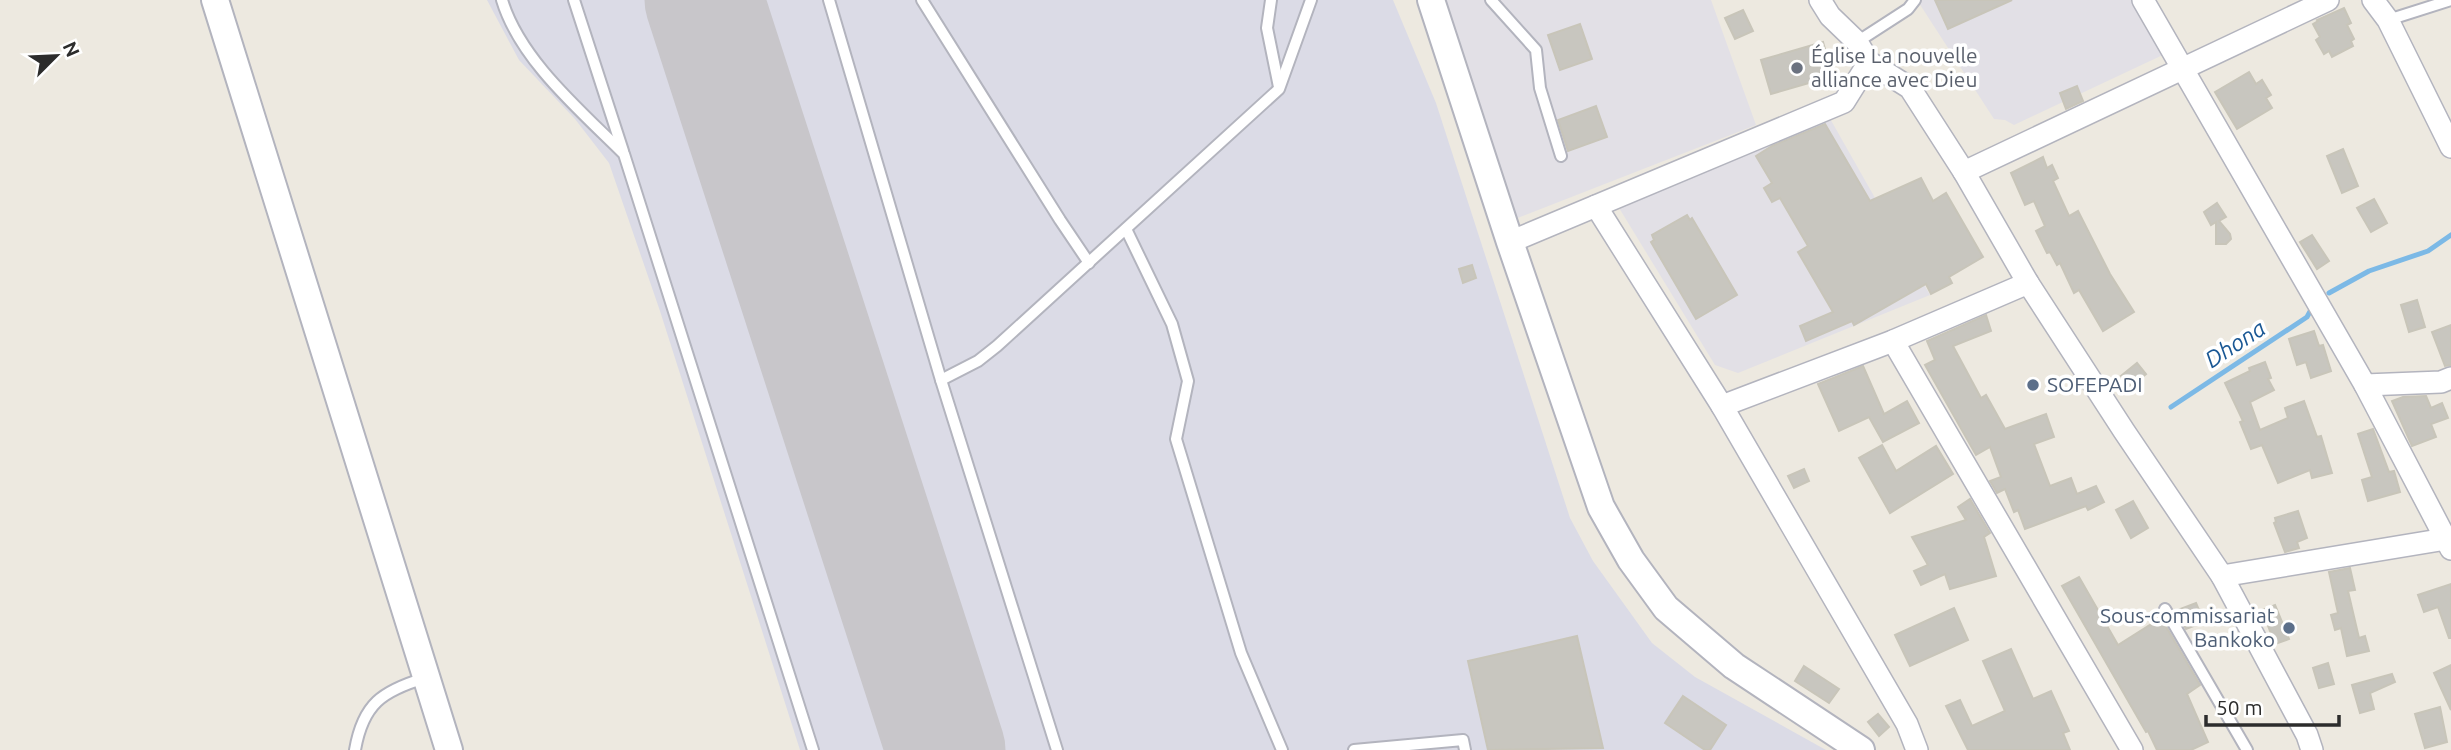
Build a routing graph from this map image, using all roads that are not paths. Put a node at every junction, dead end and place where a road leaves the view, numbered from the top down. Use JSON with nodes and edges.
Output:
{"nodes":[{"id":1,"x":215,"y":0,"type":"edge"},
{"id":2,"x":502,"y":0,"type":"edge"},
{"id":3,"x":574,"y":0,"type":"edge"},
{"id":4,"x":829,"y":0,"type":"edge"},
{"id":5,"x":922,"y":0,"type":"edge"},
{"id":6,"x":1271,"y":0,"type":"edge"},
{"id":7,"x":1311,"y":0,"type":"edge"},
{"id":8,"x":1431,"y":0,"type":"edge"},
{"id":9,"x":1490,"y":0,"type":"edge"},
{"id":10,"x":1915,"y":0,"type":"edge"},
{"id":11,"x":2143,"y":0,"type":"edge"},
{"id":12,"x":2328,"y":0,"type":"edge"},
{"id":13,"x":2373,"y":0,"type":"edge"},
{"id":14,"x":2451,"y":0,"type":"edge"},
{"id":15,"x":1828,"y":4,"type":"edge"},
{"id":16,"x":2388,"y":20,"type":"junction"},
{"id":17,"x":1857,"y":42,"type":"junction"},
{"id":18,"x":1869,"y":62,"type":"junction"},
{"id":19,"x":2182,"y":69,"type":"junction"},
{"id":20,"x":1279,"y":89,"type":"junction"},
{"id":21,"x":2451,"y":147,"type":"edge"},
{"id":22,"x":624,"y":155,"type":"junction"},
{"id":23,"x":1560,"y":156,"type":"dead end"},
{"id":24,"x":1964,"y":172,"type":"junction"},
{"id":25,"x":1596,"y":206,"type":"junction"},
{"id":26,"x":1126,"y":229,"type":"junction"},
{"id":27,"x":1510,"y":242,"type":"junction"},
{"id":28,"x":1089,"y":263,"type":"junction"},
{"id":29,"x":2028,"y":284,"type":"junction"},
{"id":30,"x":1893,"y":341,"type":"junction"},
{"id":31,"x":2451,"y":378,"type":"edge"},
{"id":32,"x":941,"y":380,"type":"junction"},
{"id":33,"x":2365,"y":385,"type":"junction"},
{"id":34,"x":1722,"y":406,"type":"junction"},
{"id":35,"x":2449,"y":542,"type":"edge"},
{"id":36,"x":2222,"y":576,"type":"junction"},
{"id":37,"x":2165,"y":608,"type":"dead end"},
{"id":38,"x":426,"y":678,"type":"junction"},
{"id":39,"x":355,"y":750,"type":"edge"},
{"id":40,"x":449,"y":750,"type":"edge"},
{"id":41,"x":813,"y":750,"type":"edge"},
{"id":42,"x":1057,"y":750,"type":"edge"},
{"id":43,"x":1282,"y":750,"type":"edge"},
{"id":44,"x":1354,"y":750,"type":"edge"},
{"id":45,"x":1465,"y":750,"type":"edge"},
{"id":46,"x":1861,"y":750,"type":"edge"},
{"id":47,"x":1917,"y":750,"type":"edge"},
{"id":48,"x":2132,"y":750,"type":"edge"},
{"id":49,"x":2247,"y":750,"type":"edge"},
{"id":50,"x":2312,"y":750,"type":"edge"}],
"edges":[{"from":1,"to":38,"type":"street"},
{"from":2,"to":22,"type":"lane"},
{"from":3,"to":22,"type":"lane"},
{"from":4,"to":32,"type":"lane"},
{"from":5,"to":28,"type":"lane"},
{"from":6,"to":20,"type":"lane"},
{"from":7,"to":20,"type":"lane"},
{"from":8,"to":27,"type":"street"},
{"from":9,"to":23,"type":"lane"},
{"from":10,"to":17,"type":"lane"},
{"from":11,"to":19,"type":"street"},
{"from":12,"to":19,"type":"street"},
{"from":13,"to":16,"type":"street"},
{"from":14,"to":16,"type":"lane"},
{"from":15,"to":17,"type":"street"},
{"from":16,"to":21,"type":"street"},
{"from":17,"to":18,"type":"street"},
{"from":18,"to":24,"type":"street"},
{"from":18,"to":25,"type":"street"},
{"from":19,"to":24,"type":"street"},
{"from":19,"to":33,"type":"street"},
{"from":20,"to":26,"type":"lane"},
{"from":22,"to":41,"type":"lane"},
{"from":24,"to":29,"type":"street"},
{"from":25,"to":27,"type":"street"},
{"from":25,"to":34,"type":"street"},
{"from":26,"to":28,"type":"lane"},
{"from":26,"to":43,"type":"lane"},
{"from":27,"to":46,"type":"street"},
{"from":28,"to":32,"type":"lane"},
{"from":29,"to":30,"type":"street"},
{"from":29,"to":36,"type":"street"},
{"from":30,"to":34,"type":"street"},
{"from":30,"to":48,"type":"street"},
{"from":31,"to":33,"type":"street"},
{"from":32,"to":42,"type":"lane"},
{"from":33,"to":35,"type":"street"},
{"from":34,"to":47,"type":"street"},
{"from":35,"to":36,"type":"street"},
{"from":36,"to":50,"type":"street"},
{"from":37,"to":49,"type":"lane"},
{"from":38,"to":39,"type":"lane"},
{"from":38,"to":40,"type":"street"},
{"from":44,"to":45,"type":"lane"}]}
